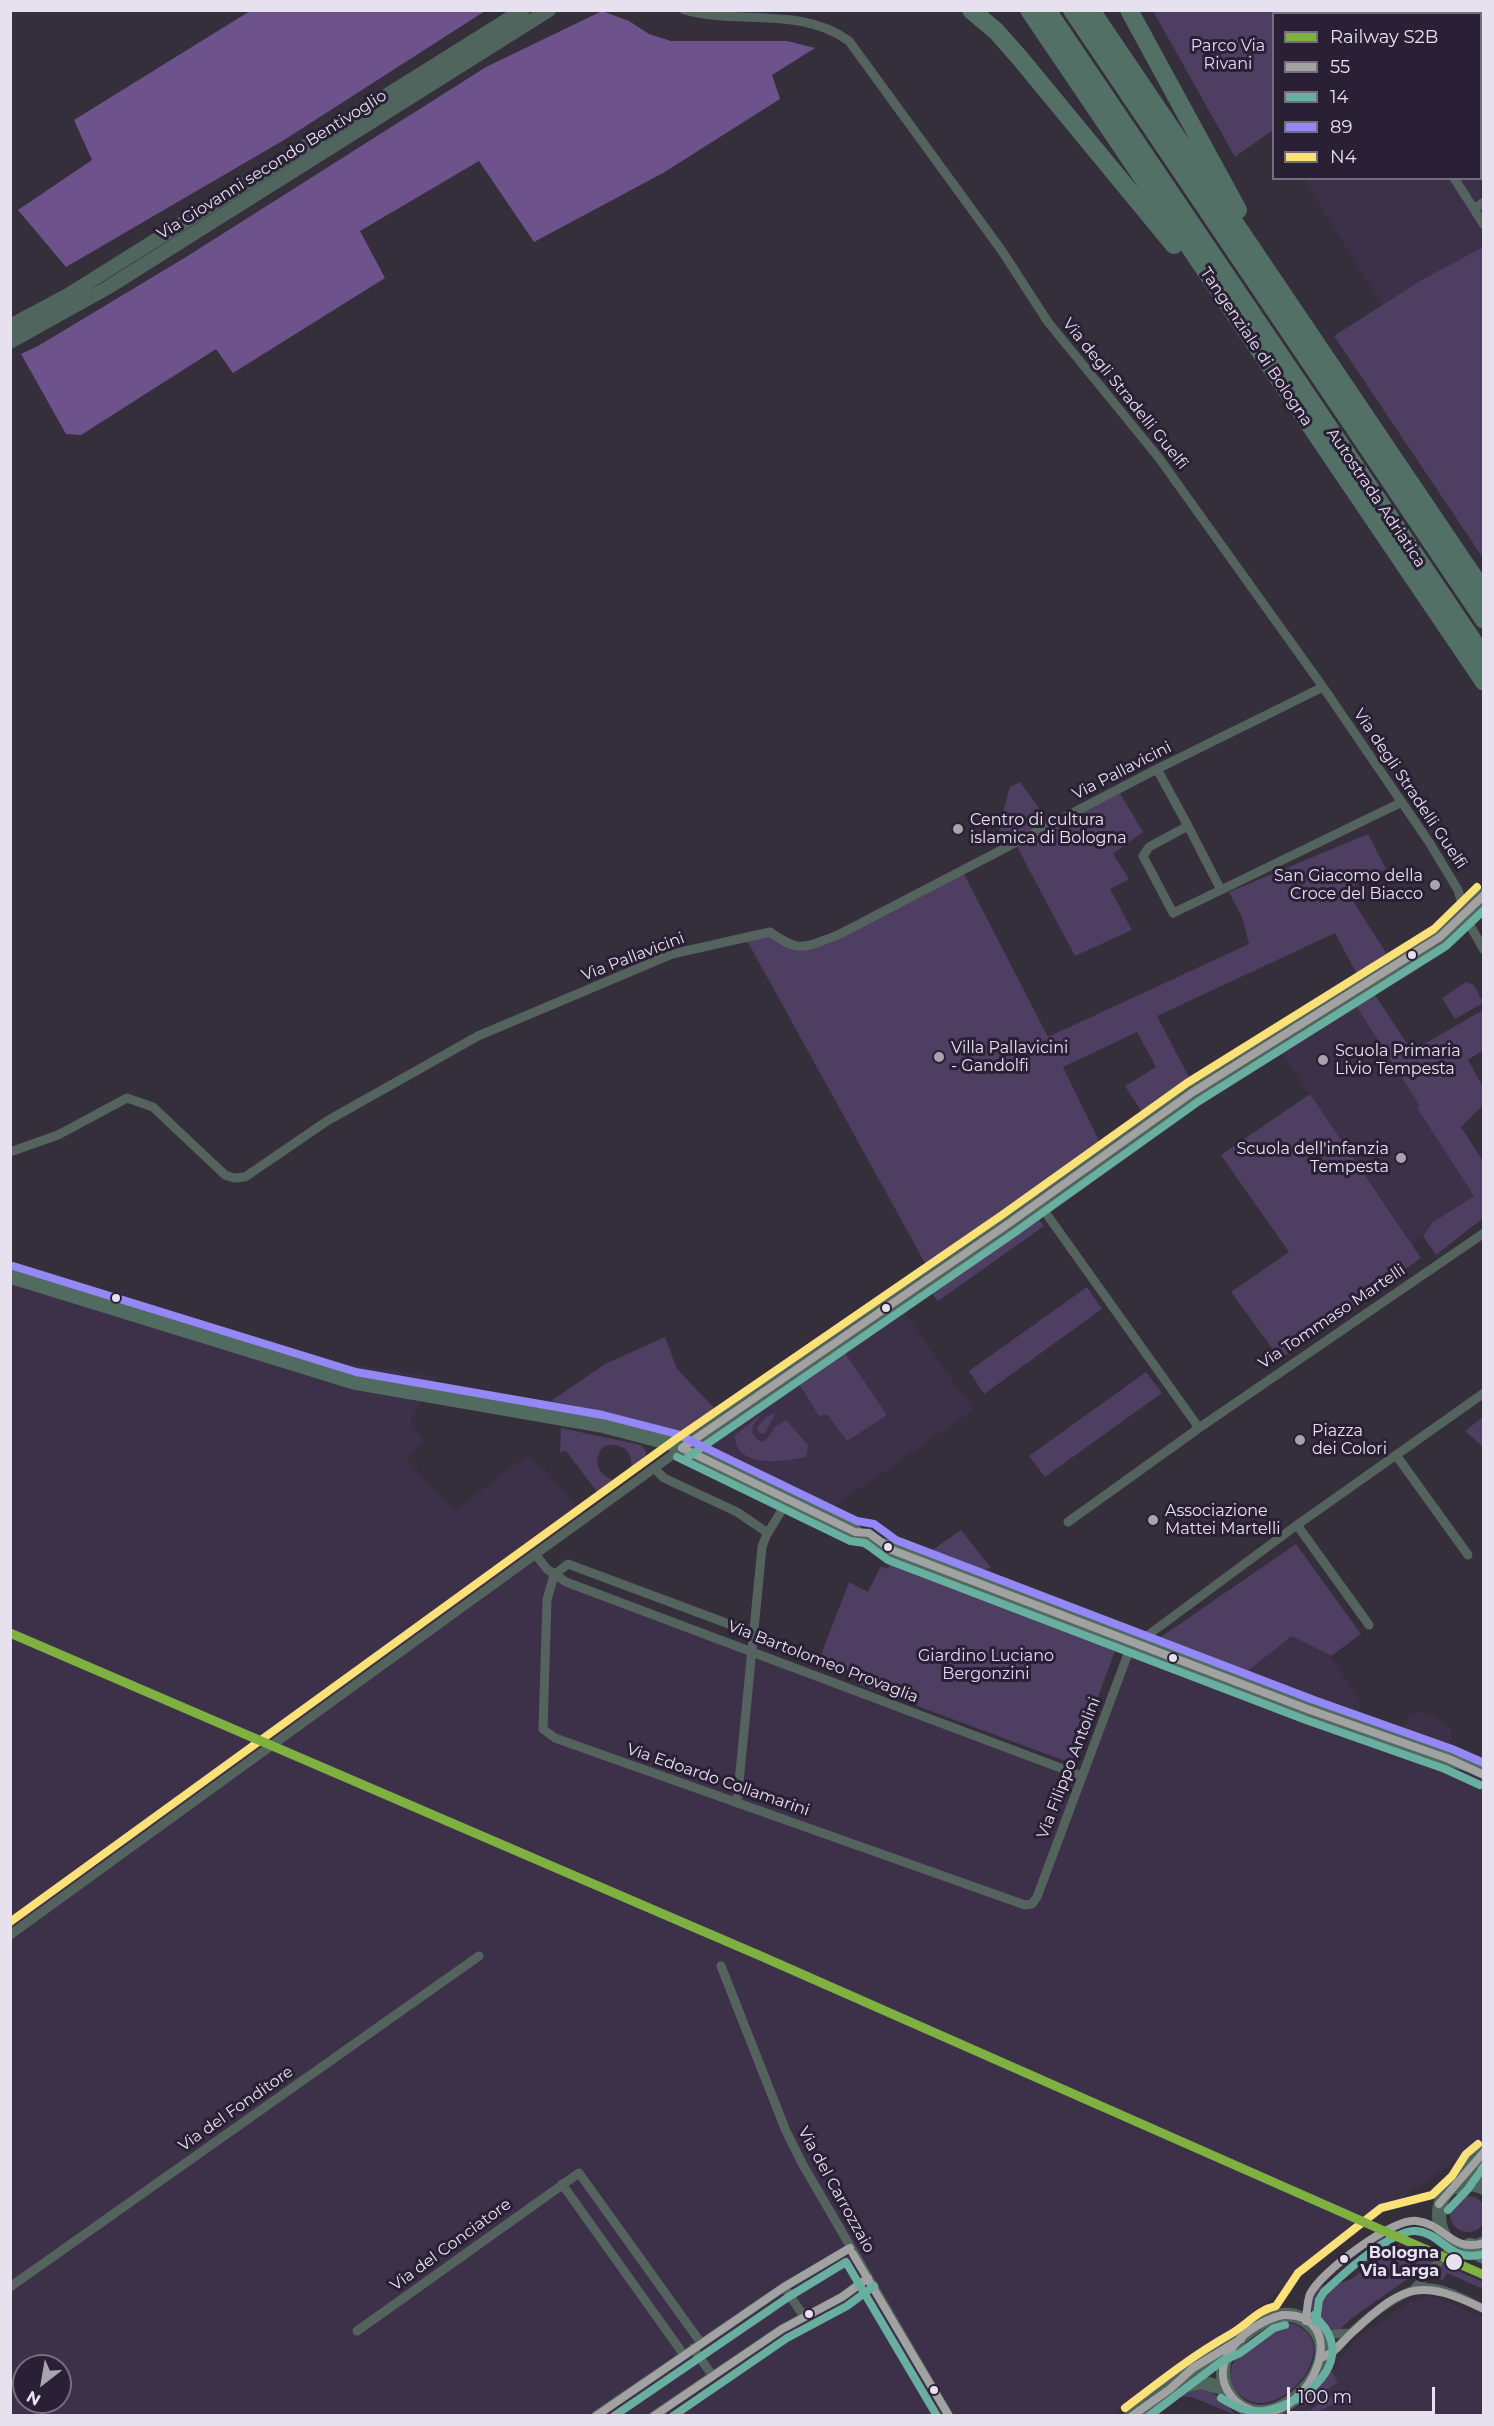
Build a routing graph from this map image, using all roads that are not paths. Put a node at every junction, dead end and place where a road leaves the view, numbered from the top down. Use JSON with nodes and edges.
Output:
{"nodes":[{"id":1,"x":523,"y":10,"type":"edge"},
{"id":2,"x":549,"y":10,"type":"edge"},
{"id":3,"x":684,"y":10,"type":"edge"},
{"id":4,"x":971,"y":10,"type":"edge"},
{"id":5,"x":1029,"y":10,"type":"edge"},
{"id":6,"x":1047,"y":10,"type":"edge"},
{"id":7,"x":1072,"y":10,"type":"edge"},
{"id":8,"x":1091,"y":10,"type":"edge"},
{"id":9,"x":1129,"y":10,"type":"edge"},
{"id":10,"x":1455,"y":180,"type":"edge"},
{"id":11,"x":1484,"y":202,"type":"edge"},
{"id":12,"x":1474,"y":209,"type":"junction"},
{"id":13,"x":1484,"y":225,"type":"edge"},
{"id":14,"x":1258,"y":258,"type":"junction"},
{"id":15,"x":10,"y":326,"type":"edge"},
{"id":16,"x":1246,"y":333,"type":"junction"},
{"id":17,"x":10,"y":342,"type":"edge"},
{"id":18,"x":1484,"y":592,"type":"edge"},
{"id":19,"x":1484,"y":620,"type":"edge"},
{"id":20,"x":1484,"y":657,"type":"edge"},
{"id":21,"x":1484,"y":682,"type":"edge"},
{"id":22,"x":1323,"y":687,"type":"junction"},
{"id":23,"x":1157,"y":770,"type":"junction"},
{"id":24,"x":1402,"y":802,"type":"junction"},
{"id":25,"x":1188,"y":826,"type":"junction"},
{"id":26,"x":1221,"y":890,"type":"junction"},
{"id":27,"x":1484,"y":895,"type":"edge"},
{"id":28,"x":1464,"y":912,"type":"junction"},
{"id":29,"x":1484,"y":950,"type":"edge"},
{"id":30,"x":10,"y":1152,"type":"edge"},
{"id":31,"x":1038,"y":1202,"type":"junction"},
{"id":32,"x":1484,"y":1233,"type":"edge"},
{"id":33,"x":10,"y":1276,"type":"edge"},
{"id":34,"x":1484,"y":1393,"type":"edge"},
{"id":35,"x":1199,"y":1428,"type":"junction"},
{"id":36,"x":682,"y":1448,"type":"junction"},
{"id":37,"x":1396,"y":1455,"type":"junction"},
{"id":38,"x":654,"y":1468,"type":"junction"},
{"id":39,"x":788,"y":1500,"type":"junction"},
{"id":40,"x":1068,"y":1522,"type":"dead end"},
{"id":41,"x":1297,"y":1525,"type":"junction"},
{"id":42,"x":768,"y":1533,"type":"junction"},
{"id":43,"x":535,"y":1554,"type":"junction"},
{"id":44,"x":1468,"y":1555,"type":"dead end"},
{"id":45,"x":554,"y":1575,"type":"junction"},
{"id":46,"x":1369,"y":1625,"type":"dead end"},
{"id":47,"x":753,"y":1633,"type":"junction"},
{"id":48,"x":1134,"y":1643,"type":"junction"},
{"id":49,"x":751,"y":1652,"type":"junction"},
{"id":50,"x":1449,"y":1759,"type":"junction"},
{"id":51,"x":1484,"y":1768,"type":"edge"},
{"id":52,"x":1484,"y":1775,"type":"edge"},
{"id":53,"x":1082,"y":1776,"type":"junction"},
{"id":54,"x":736,"y":1803,"type":"junction"},
{"id":55,"x":1032,"y":1904,"type":"joint"},
{"id":56,"x":10,"y":1935,"type":"edge"},
{"id":57,"x":479,"y":1956,"type":"dead end"},
{"id":58,"x":721,"y":1966,"type":"dead end"},
{"id":59,"x":1484,"y":2152,"type":"edge"},
{"id":60,"x":1484,"y":2170,"type":"edge"},
{"id":61,"x":562,"y":2184,"type":"junction"},
{"id":62,"x":1457,"y":2187,"type":"junction"},
{"id":63,"x":1483,"y":2188,"type":"edge"},
{"id":64,"x":1473,"y":2247,"type":"edge"},
{"id":65,"x":850,"y":2248,"type":"junction"},
{"id":66,"x":644,"y":2264,"type":"junction"},
{"id":67,"x":627,"y":2276,"type":"junction"},
{"id":68,"x":867,"y":2278,"type":"junction"},
{"id":69,"x":10,"y":2287,"type":"edge"},
{"id":70,"x":784,"y":2287,"type":"junction"},
{"id":71,"x":1414,"y":2289,"type":"junction"},
{"id":72,"x":1484,"y":2309,"type":"edge"},
{"id":73,"x":803,"y":2315,"type":"junction"},
{"id":74,"x":357,"y":2331,"type":"dead end"},
{"id":75,"x":1350,"y":2333,"type":"junction"},
{"id":76,"x":1319,"y":2335,"type":"junction"},
{"id":77,"x":1235,"y":2344,"type":"junction"},
{"id":78,"x":697,"y":2346,"type":"junction"},
{"id":79,"x":684,"y":2355,"type":"junction"},
{"id":80,"x":1323,"y":2357,"type":"junction"},
{"id":81,"x":712,"y":2375,"type":"junction"},
{"id":82,"x":1170,"y":2389,"type":"junction"},
{"id":83,"x":1226,"y":2389,"type":"junction"},
{"id":84,"x":595,"y":2415,"type":"edge"},
{"id":85,"x":653,"y":2415,"type":"edge"},
{"id":86,"x":949,"y":2415,"type":"edge"},
{"id":87,"x":1131,"y":2415,"type":"edge"}],
"edges":[{"from":1,"to":15,"type":"main road","name":"Via Giovanni secondo Bentivoglio"},
{"from":2,"to":17,"type":"main road","name":"Via Giovanni secondo Bentivoglio"},
{"from":3,"to":22,"type":"street","name":"Via degli Stradelli Guelfi"},
{"from":4,"to":16,"type":"highway"},
{"from":5,"to":16,"type":"highway","name":"Tangenziale di Bologna"},
{"from":6,"to":20,"type":"highway","name":"Autostrada Adriatica"},
{"from":7,"to":19,"type":"highway","name":"Autostrada Adriatica"},
{"from":8,"to":14,"type":"highway"},
{"from":9,"to":14,"type":"highway"},
{"from":10,"to":12,"type":"street"},
{"from":11,"to":12,"type":"street"},
{"from":12,"to":13,"type":"street"},
{"from":14,"to":18,"type":"highway"},
{"from":16,"to":21,"type":"highway","name":"Tangenziale di Bologna"},
{"from":22,"to":23,"type":"street","name":"Via Pallavicini"},
{"from":22,"to":24,"type":"street","name":"Via degli Stradelli Guelfi"},
{"from":23,"to":25,"type":"street"},
{"from":23,"to":30,"type":"street","name":"Via Pallavicini"},
{"from":24,"to":26,"type":"street"},
{"from":24,"to":28,"type":"street","name":"Via degli Stradelli Guelfi"},
{"from":25,"to":26,"type":"street"},
{"from":25,"to":26,"type":"street"},
{"from":27,"to":28,"type":"main road"},
{"from":28,"to":29,"type":"street","name":"Via degli Stradelli Guelfi"},
{"from":28,"to":31,"type":"main road"},
{"from":31,"to":35,"type":"street"},
{"from":31,"to":36,"type":"main road"},
{"from":32,"to":35,"type":"street","name":"Via Tommaso Martelli"},
{"from":33,"to":36,"type":"main road"},
{"from":34,"to":37,"type":"street"},
{"from":35,"to":40,"type":"street","name":"Via Tommaso Martelli"},
{"from":36,"to":38,"type":"street"},
{"from":36,"to":39,"type":"main road"},
{"from":37,"to":41,"type":"street"},
{"from":37,"to":44,"type":"street"},
{"from":38,"to":42,"type":"street"},
{"from":38,"to":43,"type":"street"},
{"from":39,"to":42,"type":"street"},
{"from":39,"to":48,"type":"main road"},
{"from":41,"to":46,"type":"street"},
{"from":41,"to":48,"type":"street"},
{"from":42,"to":47,"type":"street"},
{"from":43,"to":45,"type":"street","name":"Via Bartolomeo Provaglia"},
{"from":43,"to":56,"type":"street"},
{"from":45,"to":47,"type":"street","name":"Via Bartolomeo Provaglia"},
{"from":45,"to":49,"type":"street","name":"Via Bartolomeo Provaglia"},
{"from":45,"to":54,"type":"street","name":"Via Edoardo Collamarini"},
{"from":47,"to":49,"type":"street"},
{"from":48,"to":50,"type":"main road"},
{"from":48,"to":53,"type":"street","name":"Via Filippo Antolini"},
{"from":49,"to":53,"type":"street","name":"Via Bartolomeo Provaglia"},
{"from":49,"to":54,"type":"street"},
{"from":50,"to":51,"type":"main road"},
{"from":50,"to":52,"type":"main road"},
{"from":53,"to":55,"type":"street","name":"Via Filippo Antolini"},
{"from":54,"to":55,"type":"street","name":"Via Edoardo Collamarini"},
{"from":57,"to":69,"type":"street","name":"Via del Fonditore"},
{"from":58,"to":65,"type":"street","name":"Via del Carrozzaio"},
{"from":59,"to":62,"type":"main road"},
{"from":60,"to":63,"type":"main road"},
{"from":61,"to":66,"type":"street"},
{"from":61,"to":67,"type":"street"},
{"from":61,"to":74,"type":"street","name":"Via del Conciatore"},
{"from":62,"to":63,"type":"main road"},
{"from":62,"to":64,"type":"main road"},
{"from":64,"to":71,"type":"street"},
{"from":65,"to":68,"type":"street","name":"Via del Carrozzaio"},
{"from":65,"to":70,"type":"street"},
{"from":66,"to":67,"type":"street"},
{"from":66,"to":78,"type":"street"},
{"from":67,"to":79,"type":"street"},
{"from":68,"to":73,"type":"street"},
{"from":68,"to":86,"type":"street","name":"Via del Carrozzaio"},
{"from":70,"to":73,"type":"street"},
{"from":70,"to":78,"type":"street"},
{"from":71,"to":72,"type":"street"},
{"from":71,"to":75,"type":"street"},
{"from":73,"to":81,"type":"street"},
{"from":75,"to":76,"type":"street"},
{"from":75,"to":80,"type":"street"},
{"from":76,"to":77,"type":"main road"},
{"from":76,"to":80,"type":"main road"},
{"from":77,"to":82,"type":"main road"},
{"from":77,"to":83,"type":"main road"},
{"from":78,"to":79,"type":"street"},
{"from":78,"to":81,"type":"street"},
{"from":79,"to":84,"type":"street"},
{"from":80,"to":83,"type":"main road"},
{"from":81,"to":85,"type":"street"},
{"from":82,"to":83,"type":"main road"},
{"from":82,"to":87,"type":"main road"}]}
